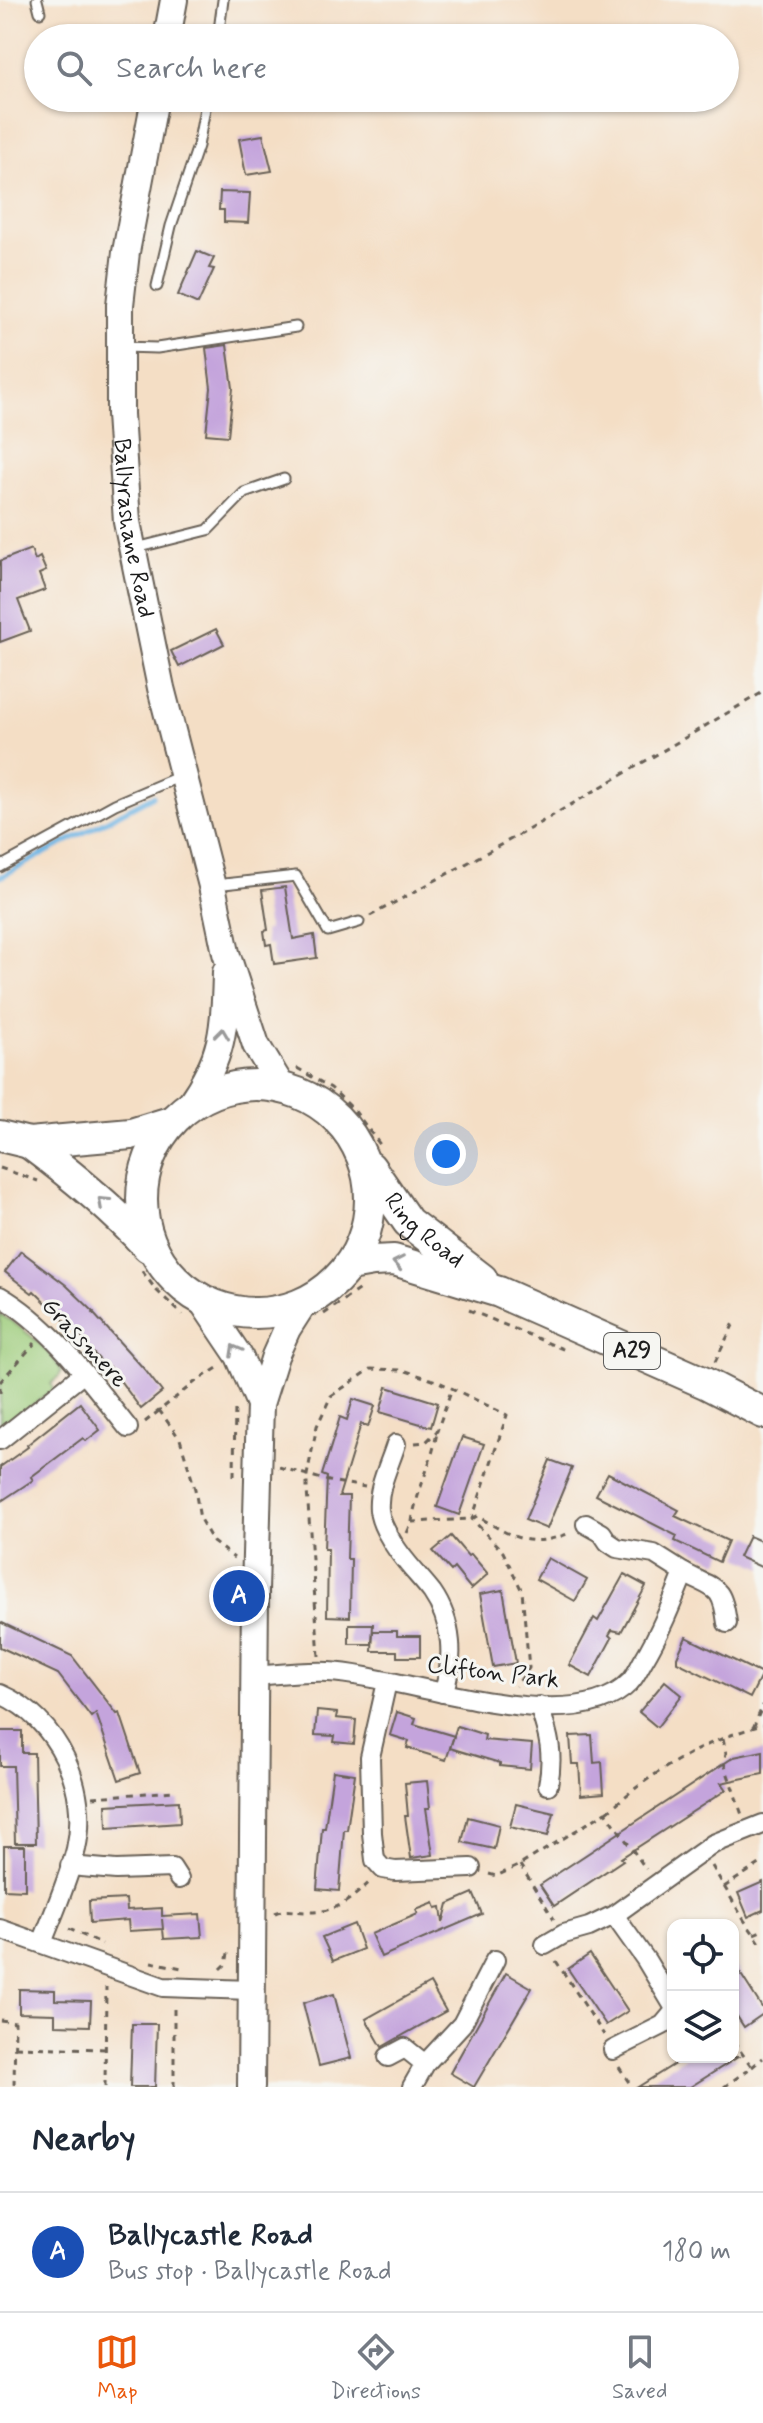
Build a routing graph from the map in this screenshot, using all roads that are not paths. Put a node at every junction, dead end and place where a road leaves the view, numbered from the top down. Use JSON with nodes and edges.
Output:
{"nodes":[{"id":1,"x":37,"y":0,"type":"edge"},
{"id":2,"x":174,"y":0,"type":"edge"},
{"id":3,"x":223,"y":0,"type":"edge"},
{"id":4,"x":40,"y":12,"type":"dead end"},
{"id":5,"x":170,"y":24,"type":"edge"},
{"id":6,"x":220,"y":24,"type":"edge"},
{"id":7,"x":152,"y":112,"type":"edge"},
{"id":8,"x":204,"y":112,"type":"edge"},
{"id":9,"x":157,"y":286,"type":"dead end"},
{"id":10,"x":296,"y":327,"type":"dead end"},
{"id":11,"x":119,"y":347,"type":"junction"},
{"id":12,"x":284,"y":479,"type":"dead end"},
{"id":13,"x":132,"y":548,"type":"junction"},
{"id":14,"x":184,"y":775,"type":"junction"},
{"id":15,"x":0,"y":867,"type":"edge"},
{"id":16,"x":212,"y":886,"type":"junction"},
{"id":17,"x":359,"y":922,"type":"road end"},
{"id":18,"x":226,"y":953,"type":"junction"},
{"id":19,"x":288,"y":1076,"type":"junction"},
{"id":20,"x":180,"y":1113,"type":"junction"},
{"id":21,"x":0,"y":1136,"type":"edge"},
{"id":22,"x":29,"y":1143,"type":"junction"},
{"id":23,"x":374,"y":1154,"type":"junction"},
{"id":24,"x":157,"y":1258,"type":"junction"},
{"id":25,"x":359,"y":1275,"type":"junction"},
{"id":26,"x":499,"y":1292,"type":"junction"},
{"id":27,"x":0,"y":1296,"type":"edge"},
{"id":28,"x":202,"y":1301,"type":"junction"},
{"id":29,"x":310,"y":1311,"type":"junction"},
{"id":30,"x":84,"y":1373,"type":"junction"},
{"id":31,"x":248,"y":1404,"type":"junction"},
{"id":32,"x":763,"y":1413,"type":"edge"},
{"id":33,"x":128,"y":1428,"type":"road end"},
{"id":34,"x":0,"y":1440,"type":"edge"},
{"id":35,"x":396,"y":1444,"type":"road end"},
{"id":36,"x":586,"y":1524,"type":"road end"},
{"id":37,"x":684,"y":1573,"type":"junction"},
{"id":38,"x":727,"y":1623,"type":"dead end"},
{"id":39,"x":255,"y":1676,"type":"junction"},
{"id":40,"x":387,"y":1682,"type":"junction"},
{"id":41,"x":443,"y":1693,"type":"junction"},
{"id":42,"x":0,"y":1694,"type":"edge"},
{"id":43,"x":539,"y":1706,"type":"junction"},
{"id":44,"x":548,"y":1785,"type":"dead end"},
{"id":45,"x":755,"y":1827,"type":"edge"},
{"id":46,"x":70,"y":1866,"type":"junction"},
{"id":47,"x":471,"y":1868,"type":"road end"},
{"id":48,"x":179,"y":1879,"type":"dead end"},
{"id":49,"x":614,"y":1915,"type":"junction"},
{"id":50,"x":0,"y":1929,"type":"edge"},
{"id":51,"x":42,"y":1943,"type":"junction"},
{"id":52,"x":545,"y":1945,"type":"road end"},
{"id":53,"x":495,"y":1960,"type":"dead end"},
{"id":54,"x":251,"y":1990,"type":"junction"},
{"id":55,"x":667,"y":1995,"type":"edge"},
{"id":56,"x":667,"y":2020,"type":"edge"},
{"id":57,"x":613,"y":2050,"type":"road end"},
{"id":58,"x":388,"y":2057,"type":"dead end"},
{"id":59,"x":425,"y":2064,"type":"junction"},
{"id":60,"x":251,"y":2087,"type":"edge"},
{"id":61,"x":412,"y":2087,"type":"edge"}],
"edges":[{"from":1,"to":4,"type":"lane"},
{"from":2,"to":5,"type":"main road"},
{"from":3,"to":6,"type":"lane"},
{"from":7,"to":11,"type":"main road","name":"Ballyrashane Road"},
{"from":8,"to":9,"type":"lane"},
{"from":10,"to":11,"type":"lane"},
{"from":11,"to":13,"type":"main road","name":"Ballyrashane Road"},
{"from":12,"to":13,"type":"lane"},
{"from":13,"to":14,"type":"main road","name":"Ballyrashane Road"},
{"from":14,"to":15,"type":"lane"},
{"from":14,"to":16,"type":"main road","name":"Ballyrashane Road"},
{"from":16,"to":17,"type":"lane"},
{"from":16,"to":18,"type":"main road","name":"Ballyrashane Road"},
{"from":18,"to":19,"type":"main road","name":"Ballyrashane Road"},
{"from":20,"to":18,"type":"main road","name":"Ballyrashane Road","one_way":true},
{"from":19,"to":20,"type":"main road","number":"A29"},
{"from":19,"to":23,"type":"main road","number":"A29"},
{"from":20,"to":22,"type":"main road","number":"A29"},
{"from":20,"to":24,"type":"main road","number":"A29"},
{"from":21,"to":22,"type":"main road","number":"A29"},
{"from":24,"to":22,"type":"main road","number":"A29","one_way":true},
{"from":23,"to":25,"type":"main road","number":"A29"},
{"from":23,"to":26,"type":"main road","name":"Ring Road","number":"A29"},
{"from":24,"to":28,"type":"main road","number":"A29"},
{"from":26,"to":25,"type":"main road","name":"Ring Road","number":"A29","one_way":true},
{"from":25,"to":29,"type":"main road","number":"A29"},
{"from":26,"to":32,"type":"main road","name":"Ring Road","number":"A29"},
{"from":27,"to":30,"type":"street","name":"Grassmere"},
{"from":28,"to":29,"type":"main road","number":"A29"},
{"from":31,"to":28,"type":"main road","one_way":true},
{"from":29,"to":31,"type":"main road"},
{"from":30,"to":33,"type":"street","name":"Grassmere"},
{"from":30,"to":34,"type":"street"},
{"from":31,"to":39,"type":"main road"},
{"from":35,"to":41,"type":"street"},
{"from":36,"to":37,"type":"street"},
{"from":37,"to":38,"type":"street"},
{"from":37,"to":43,"type":"street","name":"Clifton Park"},
{"from":39,"to":40,"type":"street","name":"Clifton Park"},
{"from":39,"to":54,"type":"main road"},
{"from":40,"to":41,"type":"street","name":"Clifton Park"},
{"from":40,"to":47,"type":"street"},
{"from":41,"to":43,"type":"street","name":"Clifton Park"},
{"from":42,"to":46,"type":"street"},
{"from":43,"to":44,"type":"street"},
{"from":45,"to":49,"type":"street"},
{"from":46,"to":48,"type":"street"},
{"from":46,"to":51,"type":"street"},
{"from":49,"to":52,"type":"street"},
{"from":49,"to":55,"type":"street"},
{"from":50,"to":51,"type":"street"},
{"from":51,"to":54,"type":"street"},
{"from":53,"to":59,"type":"street"},
{"from":54,"to":60,"type":"main road"},
{"from":56,"to":57,"type":"street"},
{"from":58,"to":59,"type":"street"},
{"from":59,"to":61,"type":"street"}]}
